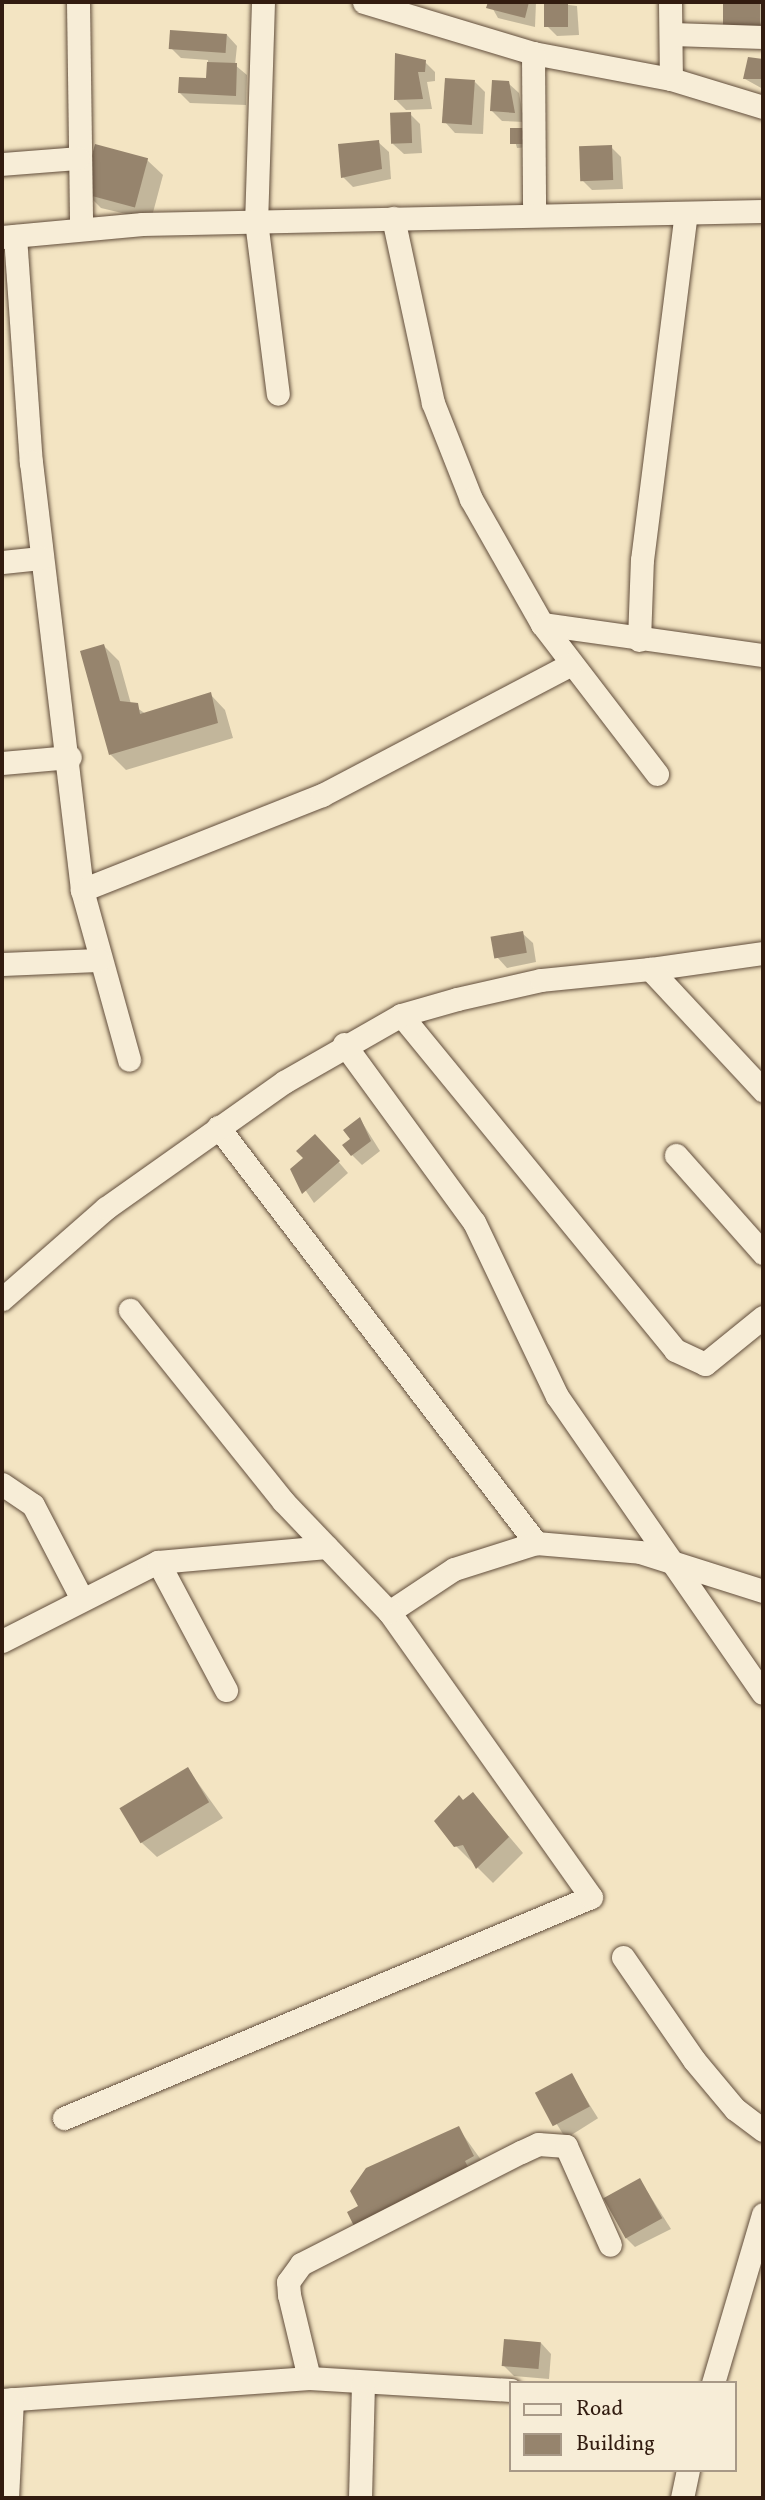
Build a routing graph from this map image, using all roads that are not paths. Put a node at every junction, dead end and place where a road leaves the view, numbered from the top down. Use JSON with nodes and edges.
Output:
{"nodes":[{"id":1,"x":78,"y":2,"type":"edge"},
{"id":2,"x":263,"y":2,"type":"edge"},
{"id":3,"x":364,"y":2,"type":"edge"},
{"id":4,"x":670,"y":2,"type":"edge"},
{"id":5,"x":672,"y":34,"type":"junction"},
{"id":6,"x":763,"y":37,"type":"edge"},
{"id":7,"x":533,"y":53,"type":"junction"},
{"id":8,"x":671,"y":79,"type":"junction"},
{"id":9,"x":763,"y":107,"type":"edge"},
{"id":10,"x":78,"y":158,"type":"junction"},
{"id":11,"x":2,"y":164,"type":"edge"},
{"id":12,"x":763,"y":211,"type":"edge"},
{"id":13,"x":534,"y":215,"type":"junction"},
{"id":14,"x":393,"y":218,"type":"junction"},
{"id":15,"x":685,"y":218,"type":"junction"},
{"id":16,"x":256,"y":221,"type":"junction"},
{"id":17,"x":81,"y":229,"type":"junction"},
{"id":18,"x":9,"y":237,"type":"edge"},
{"id":19,"x":12,"y":360,"type":"edge"},
{"id":20,"x":278,"y":394,"type":"dead end"},
{"id":21,"x":41,"y":558,"type":"junction"},
{"id":22,"x":2,"y":562,"type":"edge"},
{"id":23,"x":542,"y":624,"type":"junction"},
{"id":24,"x":639,"y":640,"type":"junction"},
{"id":25,"x":763,"y":655,"type":"edge"},
{"id":26,"x":571,"y":664,"type":"junction"},
{"id":27,"x":70,"y":757,"type":"junction"},
{"id":28,"x":2,"y":763,"type":"edge"},
{"id":29,"x":657,"y":774,"type":"dead end"},
{"id":30,"x":82,"y":890,"type":"junction"},
{"id":31,"x":763,"y":953,"type":"edge"},
{"id":32,"x":98,"y":960,"type":"junction"},
{"id":33,"x":2,"y":964,"type":"edge"},
{"id":34,"x":650,"y":969,"type":"junction"},
{"id":35,"x":401,"y":1015,"type":"junction"},
{"id":36,"x":344,"y":1044,"type":"junction"},
{"id":37,"x":129,"y":1060,"type":"dead end"},
{"id":38,"x":763,"y":1090,"type":"edge"},
{"id":39,"x":218,"y":1127,"type":"junction"},
{"id":40,"x":676,"y":1156,"type":"dead end"},
{"id":41,"x":763,"y":1254,"type":"edge"},
{"id":42,"x":2,"y":1299,"type":"edge"},
{"id":43,"x":130,"y":1310,"type":"dead end"},
{"id":44,"x":763,"y":1317,"type":"edge"},
{"id":45,"x":2,"y":1483,"type":"edge"},
{"id":46,"x":536,"y":1543,"type":"junction"},
{"id":47,"x":326,"y":1547,"type":"junction"},
{"id":48,"x":158,"y":1562,"type":"junction"},
{"id":49,"x":674,"y":1562,"type":"junction"},
{"id":50,"x":763,"y":1591,"type":"edge"},
{"id":51,"x":82,"y":1600,"type":"junction"},
{"id":52,"x":389,"y":1612,"type":"junction"},
{"id":53,"x":2,"y":1641,"type":"edge"},
{"id":54,"x":226,"y":1690,"type":"dead end"},
{"id":55,"x":763,"y":1693,"type":"edge"},
{"id":56,"x":623,"y":1957,"type":"dead end"},
{"id":57,"x":64,"y":2118,"type":"dead end"},
{"id":58,"x":763,"y":2130,"type":"edge"},
{"id":59,"x":763,"y":2214,"type":"edge"},
{"id":60,"x":610,"y":2245,"type":"dead end"},
{"id":61,"x":754,"y":2272,"type":"edge"},
{"id":62,"x":309,"y":2378,"type":"junction"},
{"id":63,"x":714,"y":2381,"type":"edge"},
{"id":64,"x":363,"y":2383,"type":"junction"},
{"id":65,"x":510,"y":2390,"type":"edge"},
{"id":66,"x":7,"y":2400,"type":"edge"},
{"id":67,"x":688,"y":2472,"type":"edge"},
{"id":68,"x":7,"y":2498,"type":"edge"},
{"id":69,"x":360,"y":2498,"type":"edge"},
{"id":70,"x":682,"y":2498,"type":"edge"}],
"edges":[{"from":1,"to":10,"type":"street"},
{"from":2,"to":16,"type":"street"},
{"from":3,"to":7,"type":"street"},
{"from":4,"to":5,"type":"street"},
{"from":5,"to":6,"type":"street"},
{"from":5,"to":8,"type":"street"},
{"from":7,"to":8,"type":"street"},
{"from":7,"to":13,"type":"street"},
{"from":8,"to":9,"type":"street"},
{"from":10,"to":11,"type":"street"},
{"from":10,"to":17,"type":"street"},
{"from":12,"to":15,"type":"street"},
{"from":13,"to":14,"type":"street"},
{"from":13,"to":15,"type":"street"},
{"from":14,"to":16,"type":"street"},
{"from":14,"to":23,"type":"street"},
{"from":15,"to":24,"type":"street"},
{"from":16,"to":17,"type":"street"},
{"from":16,"to":20,"type":"street"},
{"from":17,"to":18,"type":"street"},
{"from":18,"to":19,"type":"street"},
{"from":19,"to":21,"type":"street"},
{"from":21,"to":22,"type":"street"},
{"from":21,"to":27,"type":"street"},
{"from":23,"to":24,"type":"street"},
{"from":23,"to":26,"type":"street"},
{"from":24,"to":25,"type":"street"},
{"from":26,"to":29,"type":"street"},
{"from":26,"to":30,"type":"street"},
{"from":27,"to":28,"type":"street"},
{"from":27,"to":30,"type":"street"},
{"from":30,"to":32,"type":"street"},
{"from":31,"to":34,"type":"street"},
{"from":32,"to":33,"type":"street"},
{"from":32,"to":37,"type":"street"},
{"from":34,"to":35,"type":"street"},
{"from":34,"to":38,"type":"street"},
{"from":35,"to":36,"type":"street"},
{"from":35,"to":44,"type":"street"},
{"from":36,"to":39,"type":"street"},
{"from":36,"to":49,"type":"street"},
{"from":39,"to":42,"type":"street"},
{"from":39,"to":46,"type":"street"},
{"from":40,"to":41,"type":"street"},
{"from":43,"to":47,"type":"street"},
{"from":45,"to":51,"type":"street"},
{"from":46,"to":49,"type":"street"},
{"from":46,"to":52,"type":"street"},
{"from":47,"to":48,"type":"street"},
{"from":47,"to":52,"type":"street"},
{"from":48,"to":51,"type":"street"},
{"from":48,"to":54,"type":"street"},
{"from":49,"to":50,"type":"street"},
{"from":49,"to":55,"type":"street"},
{"from":51,"to":53,"type":"street"},
{"from":52,"to":57,"type":"street"},
{"from":56,"to":58,"type":"street"},
{"from":59,"to":61,"type":"street"},
{"from":60,"to":62,"type":"street"},
{"from":61,"to":63,"type":"street"},
{"from":62,"to":64,"type":"street"},
{"from":62,"to":66,"type":"street"},
{"from":64,"to":65,"type":"street"},
{"from":64,"to":69,"type":"street"},
{"from":66,"to":68,"type":"street"},
{"from":67,"to":70,"type":"street"}]}
